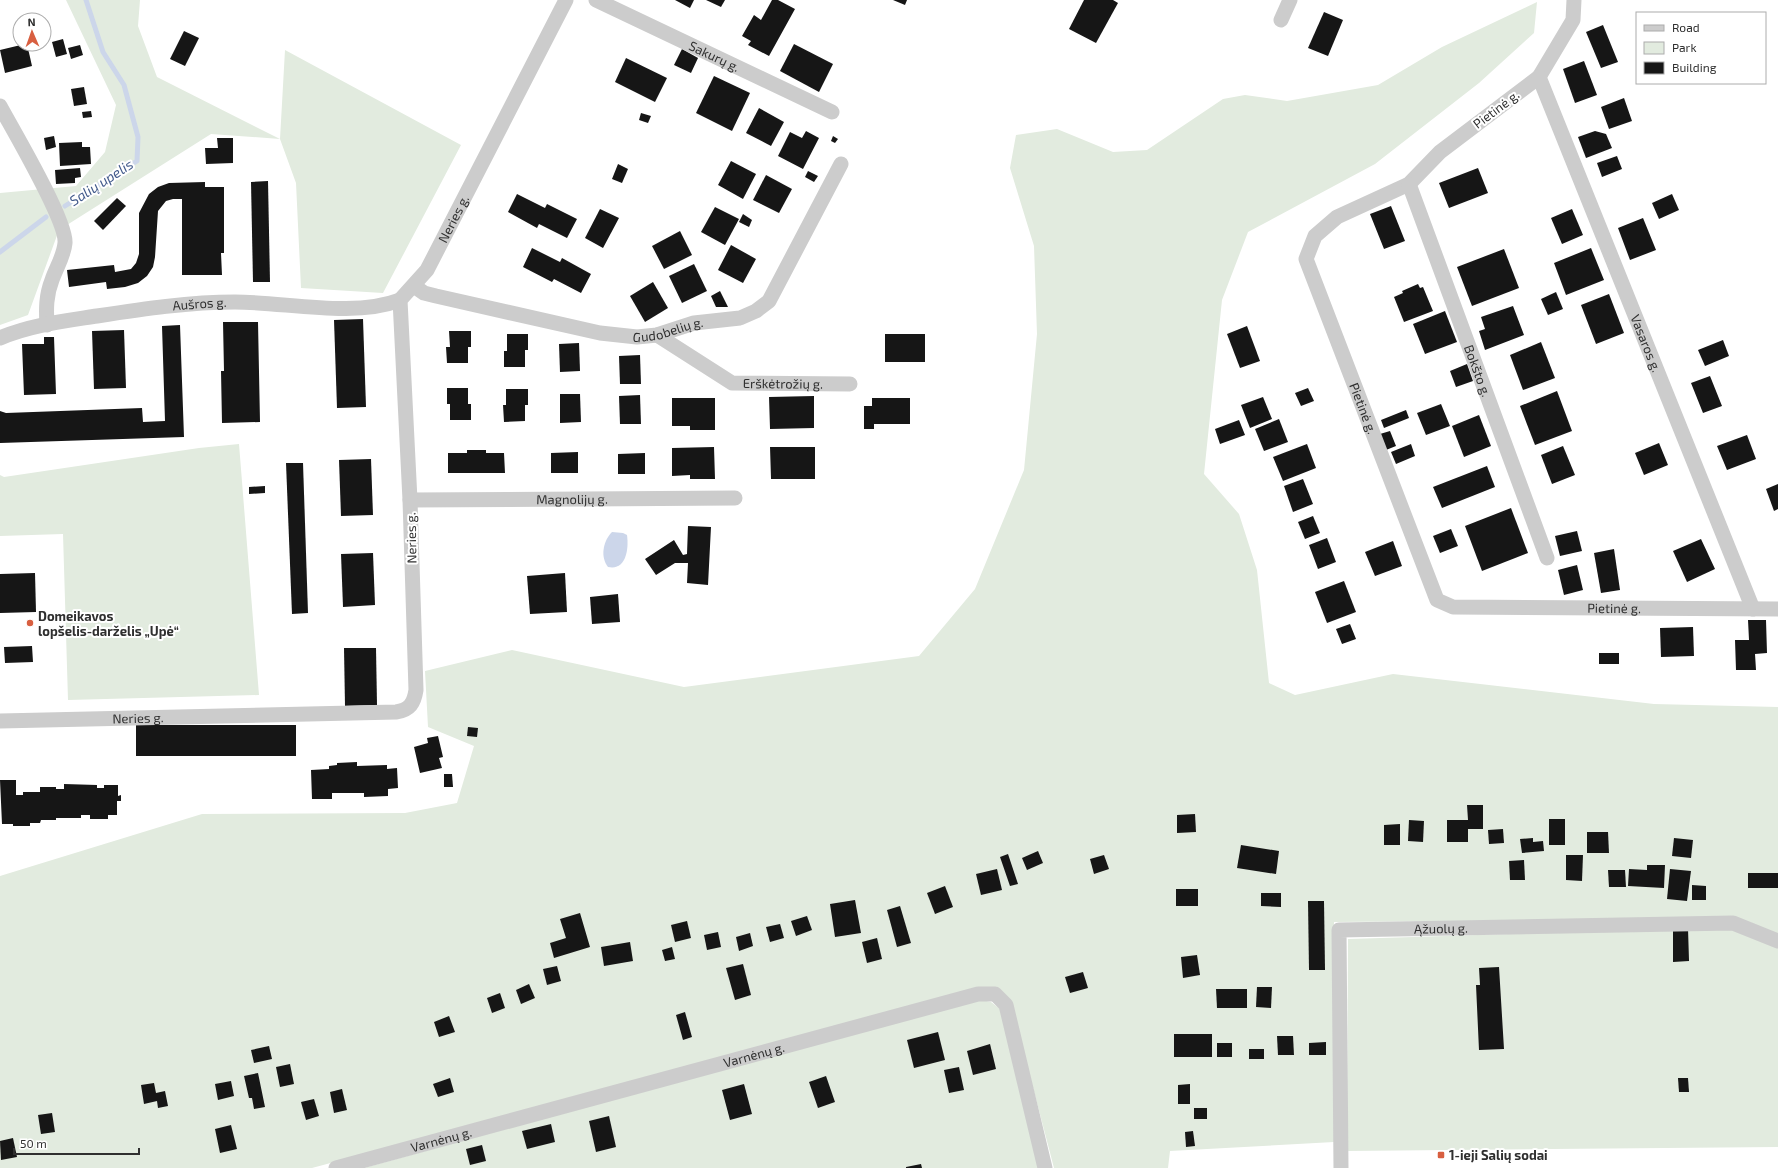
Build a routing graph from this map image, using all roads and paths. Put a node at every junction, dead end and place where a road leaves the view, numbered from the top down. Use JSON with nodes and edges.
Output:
{"nodes":[{"id":1,"x":566,"y":0,"type":"edge"},
{"id":2,"x":596,"y":0,"type":"edge"},
{"id":3,"x":1290,"y":0,"type":"edge"},
{"id":4,"x":1574,"y":0,"type":"edge"},
{"id":5,"x":1281,"y":20,"type":"dead end"},
{"id":6,"x":1539,"y":77,"type":"junction"},
{"id":7,"x":0,"y":106,"type":"edge"},
{"id":8,"x":832,"y":112,"type":"dead end"},
{"id":9,"x":840,"y":164,"type":"dead end"},
{"id":10,"x":1409,"y":184,"type":"junction"},
{"id":11,"x":414,"y":286,"type":"junction"},
{"id":12,"x":400,"y":300,"type":"junction"},
{"id":13,"x":47,"y":325,"type":"junction"},
{"id":14,"x":657,"y":335,"type":"junction"},
{"id":15,"x":0,"y":338,"type":"edge"},
{"id":16,"x":850,"y":384,"type":"dead end"},
{"id":17,"x":735,"y":498,"type":"dead end"},
{"id":18,"x":410,"y":500,"type":"junction"},
{"id":19,"x":1548,"y":558,"type":"dead end"},
{"id":20,"x":1753,"y":609,"type":"junction"},
{"id":21,"x":1778,"y":609,"type":"edge"},
{"id":22,"x":0,"y":721,"type":"edge"},
{"id":23,"x":1778,"y":941,"type":"edge"},
{"id":24,"x":336,"y":1168,"type":"edge"},
{"id":25,"x":1045,"y":1168,"type":"edge"},
{"id":26,"x":1341,"y":1168,"type":"edge"}],
"edges":[{"from":1,"to":11,"type":"street","name":"Neries g."},
{"from":2,"to":8,"type":"street","name":"Sakurų g."},
{"from":3,"to":5,"type":"street"},
{"from":4,"to":6,"type":"street","name":"Pietinė g."},
{"from":6,"to":10,"type":"street","name":"Pietinė g."},
{"from":6,"to":20,"type":"street","name":"Vasaros g."},
{"from":7,"to":13,"type":"street"},
{"from":9,"to":14,"type":"street","name":"Gudobelių g."},
{"from":10,"to":19,"type":"street","name":"Bokšto g."},
{"from":10,"to":20,"type":"street","name":"Pietinė g."},
{"from":11,"to":12,"type":"street","name":"Neries g."},
{"from":11,"to":14,"type":"street","name":"Gudobelių g."},
{"from":12,"to":13,"type":"street","name":"Aušros g."},
{"from":12,"to":18,"type":"street","name":"Neries g."},
{"from":13,"to":15,"type":"street","name":"Aušros g."},
{"from":14,"to":16,"type":"street","name":"Erškėtrožių g."},
{"from":17,"to":18,"type":"street","name":"Magnolijų g."},
{"from":18,"to":22,"type":"street","name":"Neries g."},
{"from":20,"to":21,"type":"street","name":"Pietinė g."},
{"from":23,"to":26,"type":"street","name":"Ąžuolų g."},
{"from":24,"to":25,"type":"street","name":"Varnėnų g."}]}
